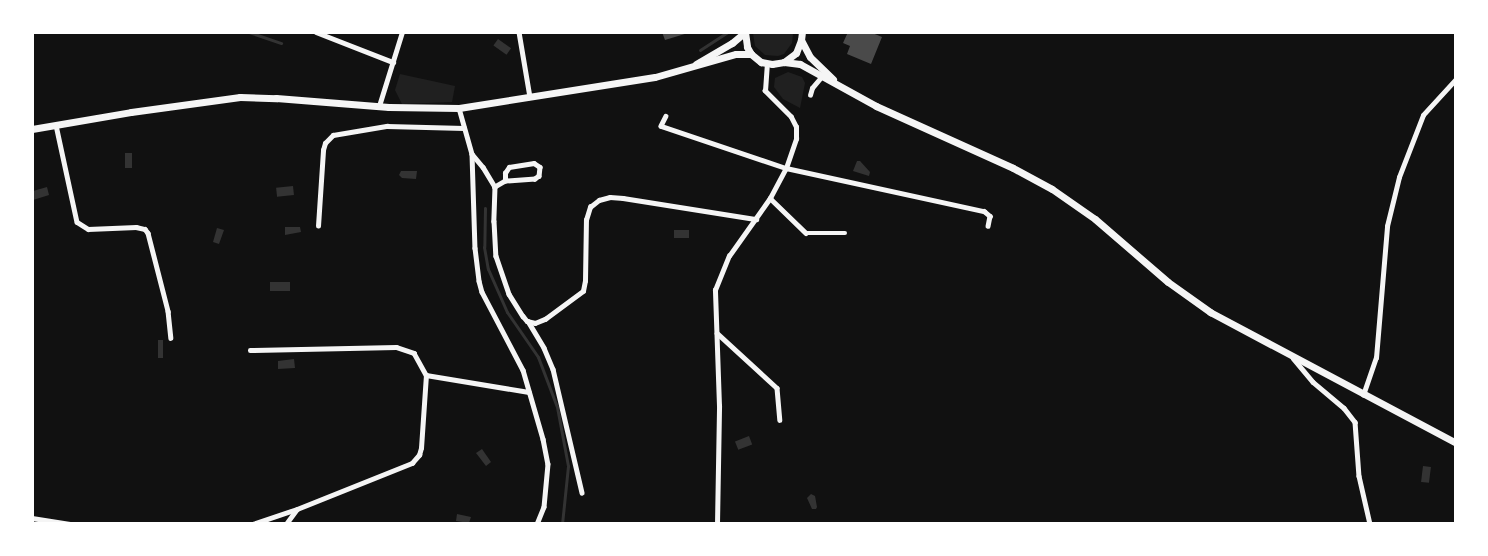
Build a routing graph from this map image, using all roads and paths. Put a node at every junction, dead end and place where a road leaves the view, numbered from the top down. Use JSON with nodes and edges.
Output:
{"nodes":[{"id":1,"x":316,"y":32,"type":"edge"},
{"id":2,"x":402,"y":32,"type":"edge"},
{"id":3,"x":519,"y":32,"type":"edge"},
{"id":4,"x":745,"y":32,"type":"edge"},
{"id":5,"x":801,"y":36,"type":"edge"},
{"id":6,"x":751,"y":54,"type":"junction"},
{"id":7,"x":393,"y":62,"type":"junction"},
{"id":8,"x":784,"y":62,"type":"junction"},
{"id":9,"x":767,"y":64,"type":"junction"},
{"id":10,"x":691,"y":67,"type":"junction"},
{"id":11,"x":824,"y":74,"type":"junction"},
{"id":12,"x":1456,"y":79,"type":"edge"},
{"id":13,"x":810,"y":95,"type":"dead end"},
{"id":14,"x":530,"y":97,"type":"junction"},
{"id":15,"x":379,"y":106,"type":"junction"},
{"id":16,"x":459,"y":108,"type":"junction"},
{"id":17,"x":666,"y":116,"type":"dead end"},
{"id":18,"x":56,"y":125,"type":"junction"},
{"id":19,"x":464,"y":128,"type":"junction"},
{"id":20,"x":32,"y":129,"type":"edge"},
{"id":21,"x":472,"y":154,"type":"junction"},
{"id":22,"x":786,"y":168,"type":"junction"},
{"id":23,"x":505,"y":181,"type":"junction"},
{"id":24,"x":495,"y":187,"type":"junction"},
{"id":25,"x":770,"y":198,"type":"junction"},
{"id":26,"x":756,"y":219,"type":"junction"},
{"id":27,"x":318,"y":226,"type":"dead end"},
{"id":28,"x":988,"y":226,"type":"dead end"},
{"id":29,"x":845,"y":233,"type":"dead end"},
{"id":30,"x":528,"y":321,"type":"junction"},
{"id":31,"x":717,"y":333,"type":"junction"},
{"id":32,"x":172,"y":338,"type":"dead end"},
{"id":33,"x":250,"y":350,"type":"dead end"},
{"id":34,"x":1292,"y":357,"type":"junction"},
{"id":35,"x":426,"y":375,"type":"junction"},
{"id":36,"x":529,"y":392,"type":"junction"},
{"id":37,"x":1363,"y":395,"type":"junction"},
{"id":38,"x":780,"y":420,"type":"dead end"},
{"id":39,"x":1456,"y":443,"type":"edge"},
{"id":40,"x":582,"y":492,"type":"dead end"},
{"id":41,"x":297,"y":509,"type":"junction"},
{"id":42,"x":32,"y":518,"type":"edge"},
{"id":43,"x":70,"y":524,"type":"edge"},
{"id":44,"x":253,"y":524,"type":"edge"},
{"id":45,"x":286,"y":524,"type":"edge"},
{"id":46,"x":537,"y":524,"type":"edge"},
{"id":47,"x":717,"y":524,"type":"edge"},
{"id":48,"x":1370,"y":524,"type":"edge"}],
"edges":[{"from":1,"to":7,"type":"street"},
{"from":2,"to":7,"type":"street"},
{"from":3,"to":14,"type":"street"},
{"from":4,"to":6,"type":"main road"},
{"from":4,"to":10,"type":"main road"},
{"from":5,"to":8,"type":"main road"},
{"from":5,"to":11,"type":"main road"},
{"from":6,"to":9,"type":"main road"},
{"from":6,"to":10,"type":"main road"},
{"from":7,"to":15,"type":"street"},
{"from":8,"to":9,"type":"main road"},
{"from":8,"to":11,"type":"main road"},
{"from":9,"to":22,"type":"street"},
{"from":10,"to":14,"type":"main road"},
{"from":11,"to":13,"type":"street"},
{"from":11,"to":34,"type":"main road"},
{"from":12,"to":37,"type":"street"},
{"from":14,"to":16,"type":"main road"},
{"from":15,"to":16,"type":"main road"},
{"from":15,"to":18,"type":"main road"},
{"from":16,"to":19,"type":"street"},
{"from":17,"to":22,"type":"street"},
{"from":18,"to":20,"type":"main road"},
{"from":18,"to":32,"type":"street"},
{"from":19,"to":21,"type":"street"},
{"from":19,"to":27,"type":"street"},
{"from":21,"to":24,"type":"street"},
{"from":21,"to":36,"type":"street"},
{"from":22,"to":25,"type":"street"},
{"from":22,"to":28,"type":"street"},
{"from":23,"to":23,"type":"street"},
{"from":23,"to":24,"type":"street"},
{"from":24,"to":30,"type":"street"},
{"from":25,"to":26,"type":"street"},
{"from":25,"to":29,"type":"street"},
{"from":26,"to":30,"type":"street"},
{"from":26,"to":31,"type":"street"},
{"from":30,"to":40,"type":"street"},
{"from":31,"to":38,"type":"street"},
{"from":31,"to":47,"type":"street"},
{"from":33,"to":35,"type":"street"},
{"from":34,"to":37,"type":"main road"},
{"from":34,"to":48,"type":"street"},
{"from":35,"to":36,"type":"street"},
{"from":35,"to":41,"type":"street"},
{"from":36,"to":46,"type":"street"},
{"from":37,"to":39,"type":"main road"},
{"from":41,"to":44,"type":"street"},
{"from":41,"to":45,"type":"street"},
{"from":42,"to":43,"type":"street"}]}
